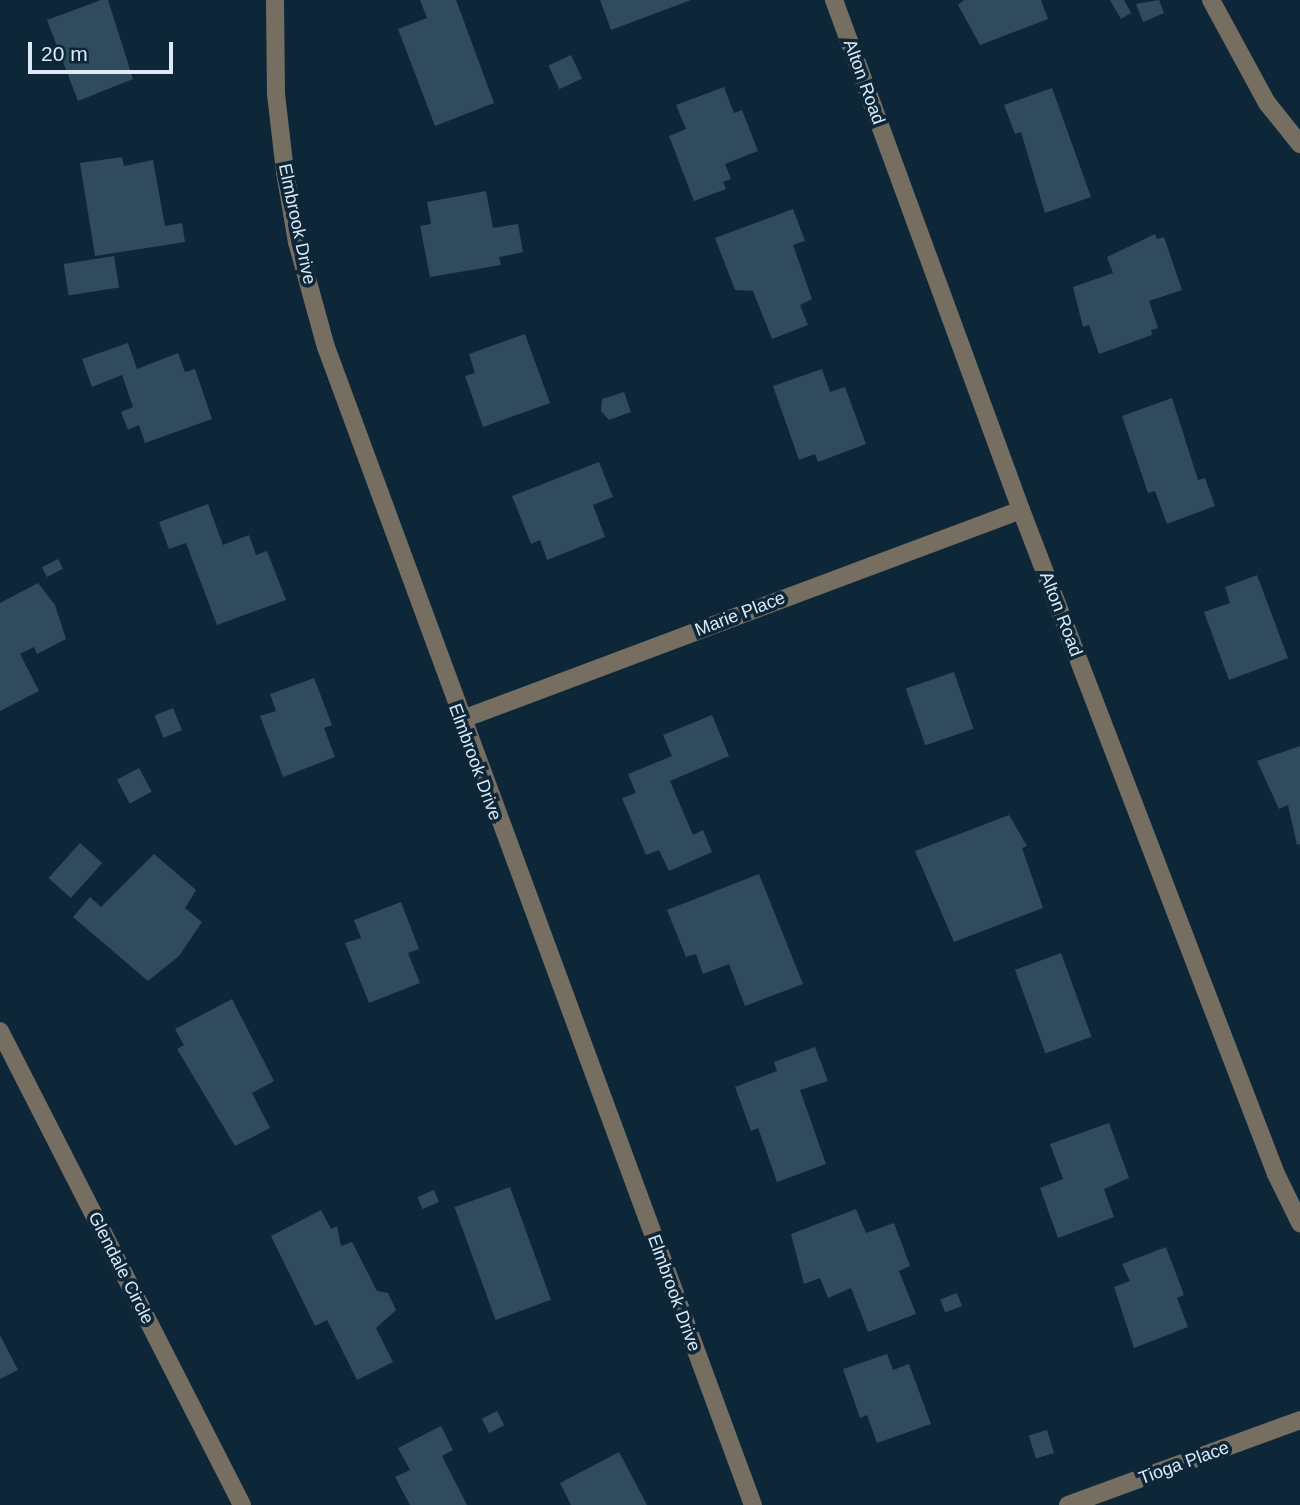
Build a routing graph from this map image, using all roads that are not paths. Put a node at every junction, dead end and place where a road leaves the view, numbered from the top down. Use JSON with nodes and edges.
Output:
{"nodes":[{"id":1,"x":275,"y":0,"type":"edge"},
{"id":2,"x":834,"y":0,"type":"edge"},
{"id":3,"x":1211,"y":0,"type":"edge"},
{"id":4,"x":1300,"y":144,"type":"edge"},
{"id":5,"x":1021,"y":510,"type":"junction"},
{"id":6,"x":460,"y":720,"type":"junction"},
{"id":7,"x":0,"y":1031,"type":"edge"},
{"id":8,"x":1300,"y":1223,"type":"edge"},
{"id":9,"x":1300,"y":1420,"type":"edge"},
{"id":10,"x":242,"y":1505,"type":"edge"},
{"id":11,"x":753,"y":1505,"type":"edge"},
{"id":12,"x":1068,"y":1505,"type":"edge"}],
"edges":[{"from":1,"to":6,"type":"street","name":"Elmbrook Drive"},
{"from":2,"to":5,"type":"street","name":"Alton Road"},
{"from":3,"to":4,"type":"street"},
{"from":5,"to":6,"type":"street","name":"Marie Place"},
{"from":5,"to":8,"type":"street","name":"Alton Road"},
{"from":6,"to":11,"type":"street","name":"Elmbrook Drive"},
{"from":7,"to":10,"type":"street","name":"Glendale Circle"},
{"from":9,"to":12,"type":"street","name":"Tioga Place"}]}
